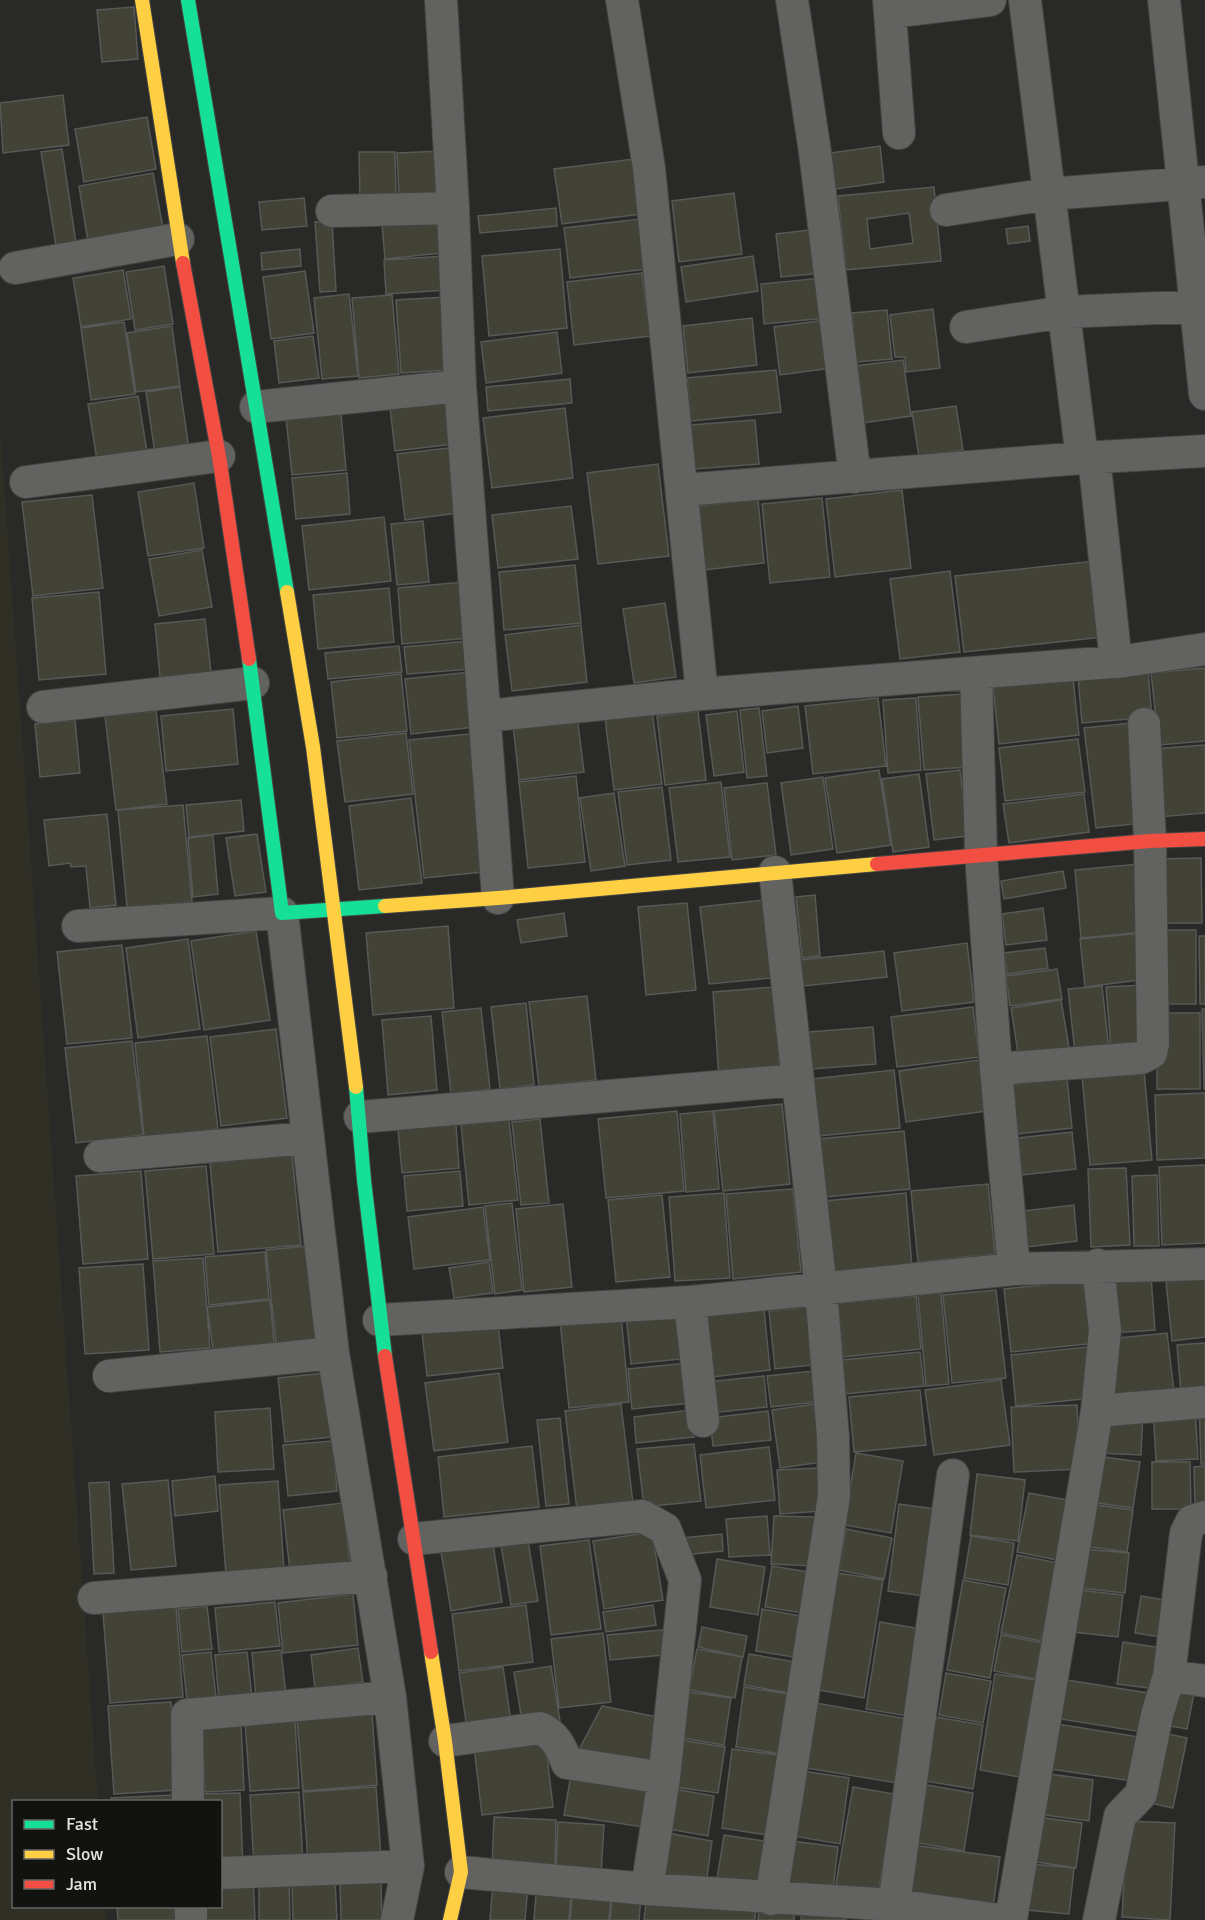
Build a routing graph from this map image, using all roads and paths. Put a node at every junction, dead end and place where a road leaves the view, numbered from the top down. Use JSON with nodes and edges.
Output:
{"nodes":[{"id":1,"x":142,"y":0,"type":"edge"},
{"id":2,"x":188,"y":0,"type":"edge"},
{"id":3,"x":441,"y":0,"type":"edge"},
{"id":4,"x":622,"y":0,"type":"edge"},
{"id":5,"x":792,"y":0,"type":"edge"},
{"id":6,"x":990,"y":0,"type":"edge"},
{"id":7,"x":1025,"y":0,"type":"edge"},
{"id":8,"x":1164,"y":0,"type":"edge"},
{"id":9,"x":889,"y":6,"type":"edge"},
{"id":10,"x":899,"y":133,"type":"dead end"},
{"id":11,"x":1194,"y":182,"type":"edge"},
{"id":12,"x":1049,"y":194,"type":"junction"},
{"id":13,"x":453,"y":208,"type":"junction"},
{"id":14,"x":946,"y":210,"type":"dead end"},
{"id":15,"x":332,"y":211,"type":"dead end"},
{"id":16,"x":178,"y":239,"type":"junction"},
{"id":17,"x":15,"y":268,"type":"dead end"},
{"id":18,"x":1201,"y":306,"type":"edge"},
{"id":19,"x":1064,"y":312,"type":"junction"},
{"id":20,"x":966,"y":327,"type":"dead end"},
{"id":21,"x":460,"y":386,"type":"junction"},
{"id":22,"x":1205,"y":394,"type":"edge"},
{"id":23,"x":256,"y":407,"type":"junction"},
{"id":24,"x":1205,"y":451,"type":"edge"},
{"id":25,"x":219,"y":456,"type":"junction"},
{"id":26,"x":1088,"y":458,"type":"junction"},
{"id":27,"x":855,"y":477,"type":"junction"},
{"id":28,"x":26,"y":482,"type":"dead end"},
{"id":29,"x":682,"y":490,"type":"junction"},
{"id":30,"x":1205,"y":649,"type":"edge"},
{"id":31,"x":1116,"y":662,"type":"junction"},
{"id":32,"x":976,"y":673,"type":"junction"},
{"id":33,"x":253,"y":683,"type":"junction"},
{"id":34,"x":702,"y":694,"type":"junction"},
{"id":35,"x":43,"y":707,"type":"dead end"},
{"id":36,"x":485,"y":716,"type":"junction"},
{"id":37,"x":1144,"y":724,"type":"dead end"},
{"id":38,"x":1205,"y":839,"type":"edge"},
{"id":39,"x":1150,"y":841,"type":"junction"},
{"id":40,"x":981,"y":854,"type":"junction"},
{"id":41,"x":775,"y":872,"type":"junction"},
{"id":42,"x":498,"y":898,"type":"junction"},
{"id":43,"x":335,"y":909,"type":"junction"},
{"id":44,"x":282,"y":913,"type":"junction"},
{"id":45,"x":78,"y":926,"type":"dead end"},
{"id":46,"x":996,"y":1069,"type":"junction"},
{"id":47,"x":796,"y":1080,"type":"junction"},
{"id":48,"x":360,"y":1117,"type":"junction"},
{"id":49,"x":307,"y":1138,"type":"junction"},
{"id":50,"x":100,"y":1156,"type":"dead end"},
{"id":51,"x":1205,"y":1264,"type":"edge"},
{"id":52,"x":1098,"y":1265,"type":"junction"},
{"id":53,"x":1014,"y":1269,"type":"junction"},
{"id":54,"x":821,"y":1290,"type":"junction"},
{"id":55,"x":690,"y":1302,"type":"junction"},
{"id":56,"x":379,"y":1320,"type":"junction"},
{"id":57,"x":333,"y":1353,"type":"junction"},
{"id":58,"x":110,"y":1376,"type":"dead end"},
{"id":59,"x":1205,"y":1402,"type":"edge"},
{"id":60,"x":1097,"y":1411,"type":"junction"},
{"id":61,"x":703,"y":1421,"type":"dead end"},
{"id":62,"x":953,"y":1475,"type":"dead end"},
{"id":63,"x":1205,"y":1517,"type":"edge"},
{"id":64,"x":414,"y":1539,"type":"junction"},
{"id":65,"x":371,"y":1576,"type":"junction"},
{"id":66,"x":94,"y":1598,"type":"dead end"},
{"id":67,"x":1169,"y":1676,"type":"junction"},
{"id":68,"x":1205,"y":1681,"type":"edge"},
{"id":69,"x":390,"y":1697,"type":"junction"},
{"id":70,"x":445,"y":1741,"type":"junction"},
{"id":71,"x":664,"y":1778,"type":"junction"},
{"id":72,"x":188,"y":1800,"type":"edge"},
{"id":73,"x":408,"y":1866,"type":"junction"},
{"id":74,"x":461,"y":1872,"type":"junction"},
{"id":75,"x":222,"y":1873,"type":"edge"},
{"id":76,"x":647,"y":1890,"type":"junction"},
{"id":77,"x":771,"y":1899,"type":"junction"},
{"id":78,"x":894,"y":1905,"type":"junction"},
{"id":79,"x":397,"y":1920,"type":"edge"},
{"id":80,"x":450,"y":1920,"type":"edge"},
{"id":81,"x":1000,"y":1920,"type":"edge"},
{"id":82,"x":1011,"y":1920,"type":"edge"},
{"id":83,"x":1099,"y":1920,"type":"edge"}],
"edges":[{"from":1,"to":16,"type":"street"},
{"from":2,"to":23,"type":"street"},
{"from":3,"to":13,"type":"street"},
{"from":4,"to":29,"type":"street"},
{"from":5,"to":27,"type":"street"},
{"from":6,"to":9,"type":"street"},
{"from":7,"to":12,"type":"street"},
{"from":8,"to":11,"type":"street"},
{"from":9,"to":10,"type":"street"},
{"from":11,"to":12,"type":"street"},
{"from":11,"to":18,"type":"street"},
{"from":12,"to":14,"type":"street"},
{"from":12,"to":19,"type":"street"},
{"from":13,"to":15,"type":"street"},
{"from":13,"to":21,"type":"street"},
{"from":16,"to":17,"type":"street"},
{"from":16,"to":25,"type":"street"},
{"from":18,"to":19,"type":"street"},
{"from":18,"to":22,"type":"street"},
{"from":19,"to":20,"type":"street"},
{"from":19,"to":26,"type":"street"},
{"from":21,"to":23,"type":"street"},
{"from":21,"to":36,"type":"street"},
{"from":23,"to":43,"type":"street"},
{"from":24,"to":26,"type":"street"},
{"from":25,"to":28,"type":"street"},
{"from":25,"to":33,"type":"street"},
{"from":26,"to":27,"type":"street"},
{"from":26,"to":31,"type":"street"},
{"from":27,"to":29,"type":"street"},
{"from":29,"to":34,"type":"street"},
{"from":30,"to":31,"type":"street"},
{"from":31,"to":32,"type":"street"},
{"from":32,"to":34,"type":"street"},
{"from":32,"to":40,"type":"street"},
{"from":33,"to":35,"type":"street"},
{"from":33,"to":44,"type":"street"},
{"from":34,"to":36,"type":"street"},
{"from":36,"to":42,"type":"street"},
{"from":37,"to":39,"type":"street"},
{"from":38,"to":39,"type":"street"},
{"from":39,"to":40,"type":"street"},
{"from":39,"to":46,"type":"street"},
{"from":40,"to":41,"type":"street"},
{"from":40,"to":46,"type":"street"},
{"from":41,"to":42,"type":"street"},
{"from":41,"to":47,"type":"street"},
{"from":42,"to":43,"type":"street"},
{"from":43,"to":44,"type":"street"},
{"from":43,"to":48,"type":"street"},
{"from":44,"to":45,"type":"street"},
{"from":44,"to":49,"type":"street"},
{"from":46,"to":53,"type":"street"},
{"from":47,"to":48,"type":"street"},
{"from":47,"to":54,"type":"street"},
{"from":48,"to":56,"type":"street"},
{"from":49,"to":50,"type":"street"},
{"from":49,"to":57,"type":"street"},
{"from":51,"to":52,"type":"street"},
{"from":52,"to":53,"type":"street"},
{"from":52,"to":60,"type":"street"},
{"from":53,"to":54,"type":"street"},
{"from":54,"to":55,"type":"street"},
{"from":54,"to":77,"type":"street"},
{"from":55,"to":56,"type":"street"},
{"from":55,"to":61,"type":"street"},
{"from":56,"to":64,"type":"street"},
{"from":57,"to":58,"type":"street"},
{"from":57,"to":65,"type":"street"},
{"from":59,"to":60,"type":"street"},
{"from":60,"to":82,"type":"street"},
{"from":62,"to":78,"type":"street"},
{"from":63,"to":67,"type":"street"},
{"from":64,"to":70,"type":"street"},
{"from":64,"to":71,"type":"street"},
{"from":65,"to":66,"type":"street"},
{"from":65,"to":69,"type":"street"},
{"from":67,"to":68,"type":"street"},
{"from":67,"to":83,"type":"street"},
{"from":69,"to":72,"type":"street"},
{"from":69,"to":73,"type":"street"},
{"from":70,"to":71,"type":"street"},
{"from":70,"to":74,"type":"street"},
{"from":71,"to":76,"type":"street"},
{"from":73,"to":75,"type":"street"},
{"from":73,"to":79,"type":"street"},
{"from":74,"to":76,"type":"street"},
{"from":74,"to":80,"type":"street"},
{"from":76,"to":77,"type":"street"},
{"from":77,"to":78,"type":"street"},
{"from":78,"to":81,"type":"street"}]}
